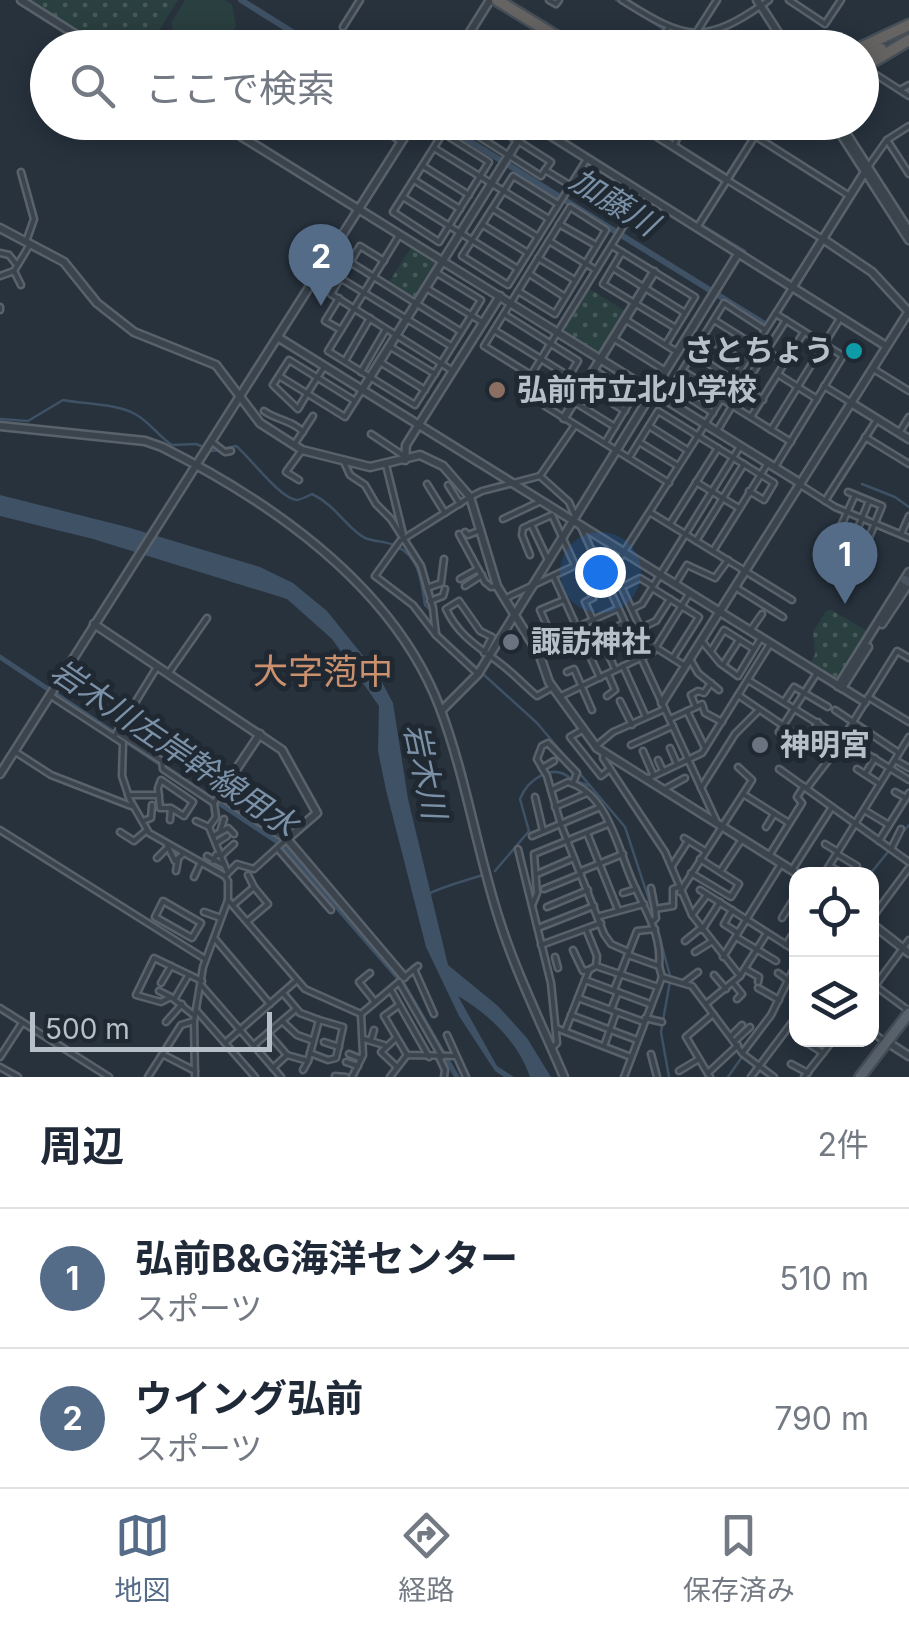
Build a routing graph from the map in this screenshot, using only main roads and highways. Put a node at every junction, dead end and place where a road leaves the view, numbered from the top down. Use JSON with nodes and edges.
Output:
{"nodes":[{"id":1,"x":491,"y":0,"type":"edge"},
{"id":2,"x":538,"y":30,"type":"edge"},
{"id":3,"x":544,"y":30,"type":"edge"},
{"id":4,"x":909,"y":32,"type":"edge"},
{"id":5,"x":879,"y":49,"type":"edge"},
{"id":6,"x":879,"y":49,"type":"edge"},
{"id":7,"x":909,"y":1012,"type":"edge"},
{"id":8,"x":860,"y":1077,"type":"edge"}],
"edges":[{"from":1,"to":2,"type":"highway"},
{"from":1,"to":3,"type":"highway"},
{"from":4,"to":5,"type":"highway"},
{"from":4,"to":6,"type":"highway"},
{"from":7,"to":8,"type":"main road"}]}
